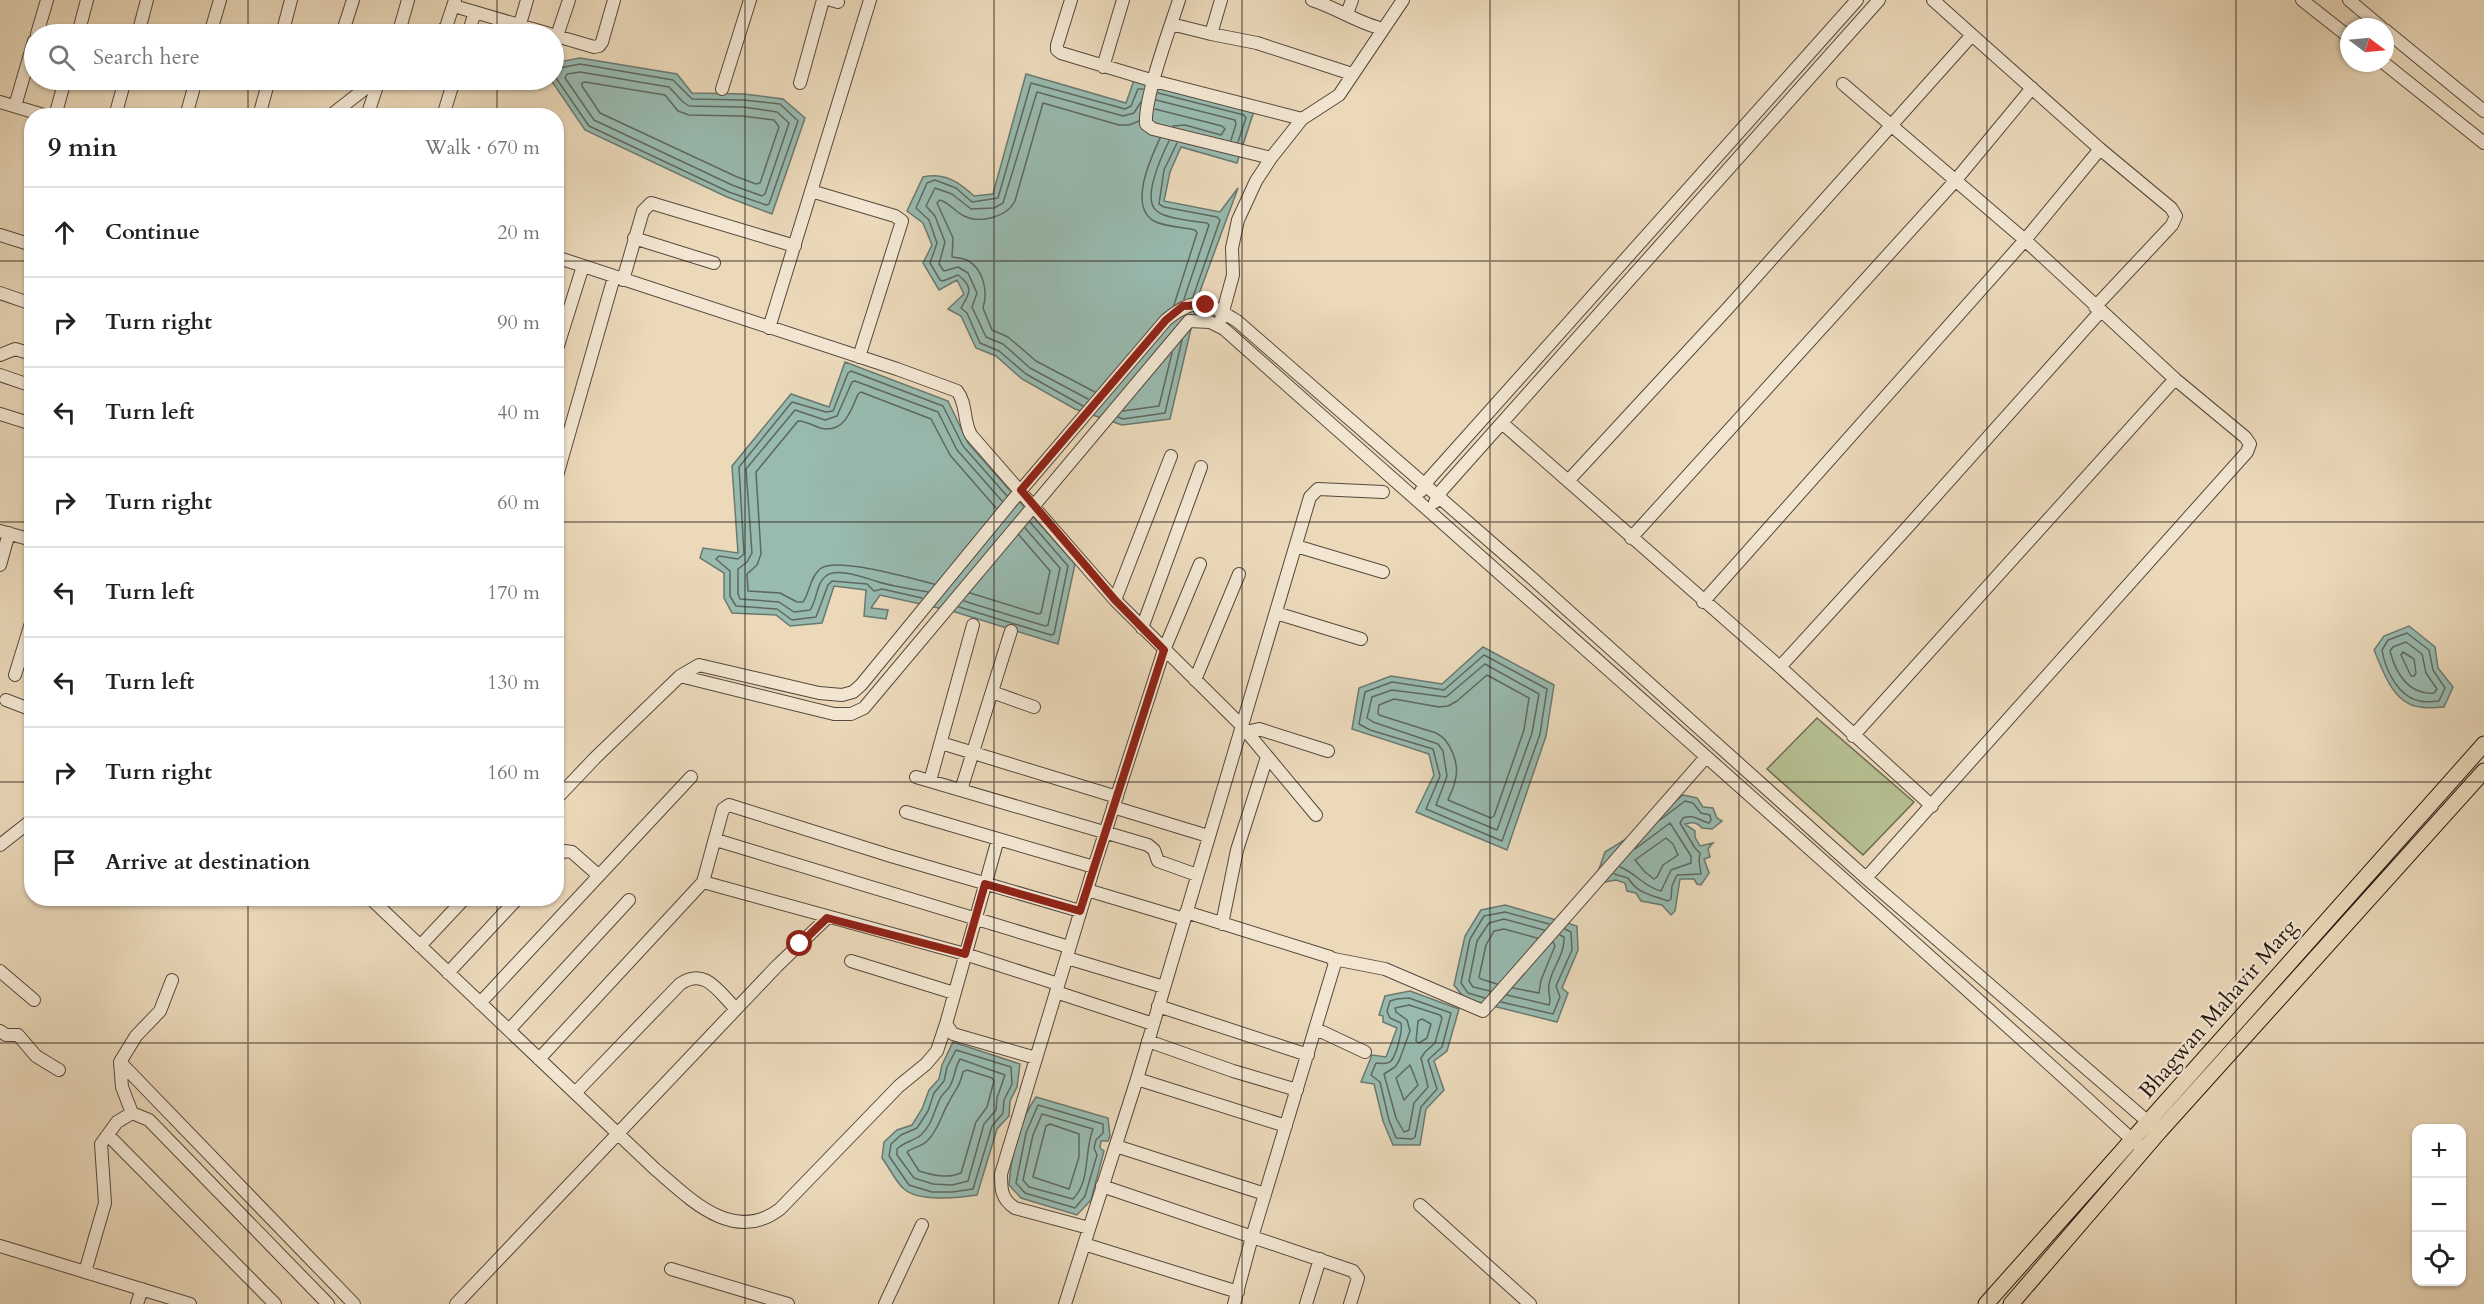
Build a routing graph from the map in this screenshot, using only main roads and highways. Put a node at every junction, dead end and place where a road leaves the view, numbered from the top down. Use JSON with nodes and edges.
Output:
{"nodes":[{"id":1,"x":2484,"y":744,"type":"edge"},
{"id":2,"x":2484,"y":771,"type":"edge"},
{"id":3,"x":2154,"y":1127,"type":"junction"},
{"id":4,"x":1986,"y":1304,"type":"edge"},
{"id":5,"x":2010,"y":1304,"type":"edge"}],
"edges":[{"from":1,"to":3,"type":"main road","name":"Bhagwan Mahavir Marg"},
{"from":2,"to":3,"type":"main road","name":"Bhagwan Mahavir Marg"},
{"from":3,"to":4,"type":"main road","name":"Bhagwan Mahavir Marg"},
{"from":3,"to":5,"type":"main road","name":"Bhagwan Mahavir Marg"}]}
